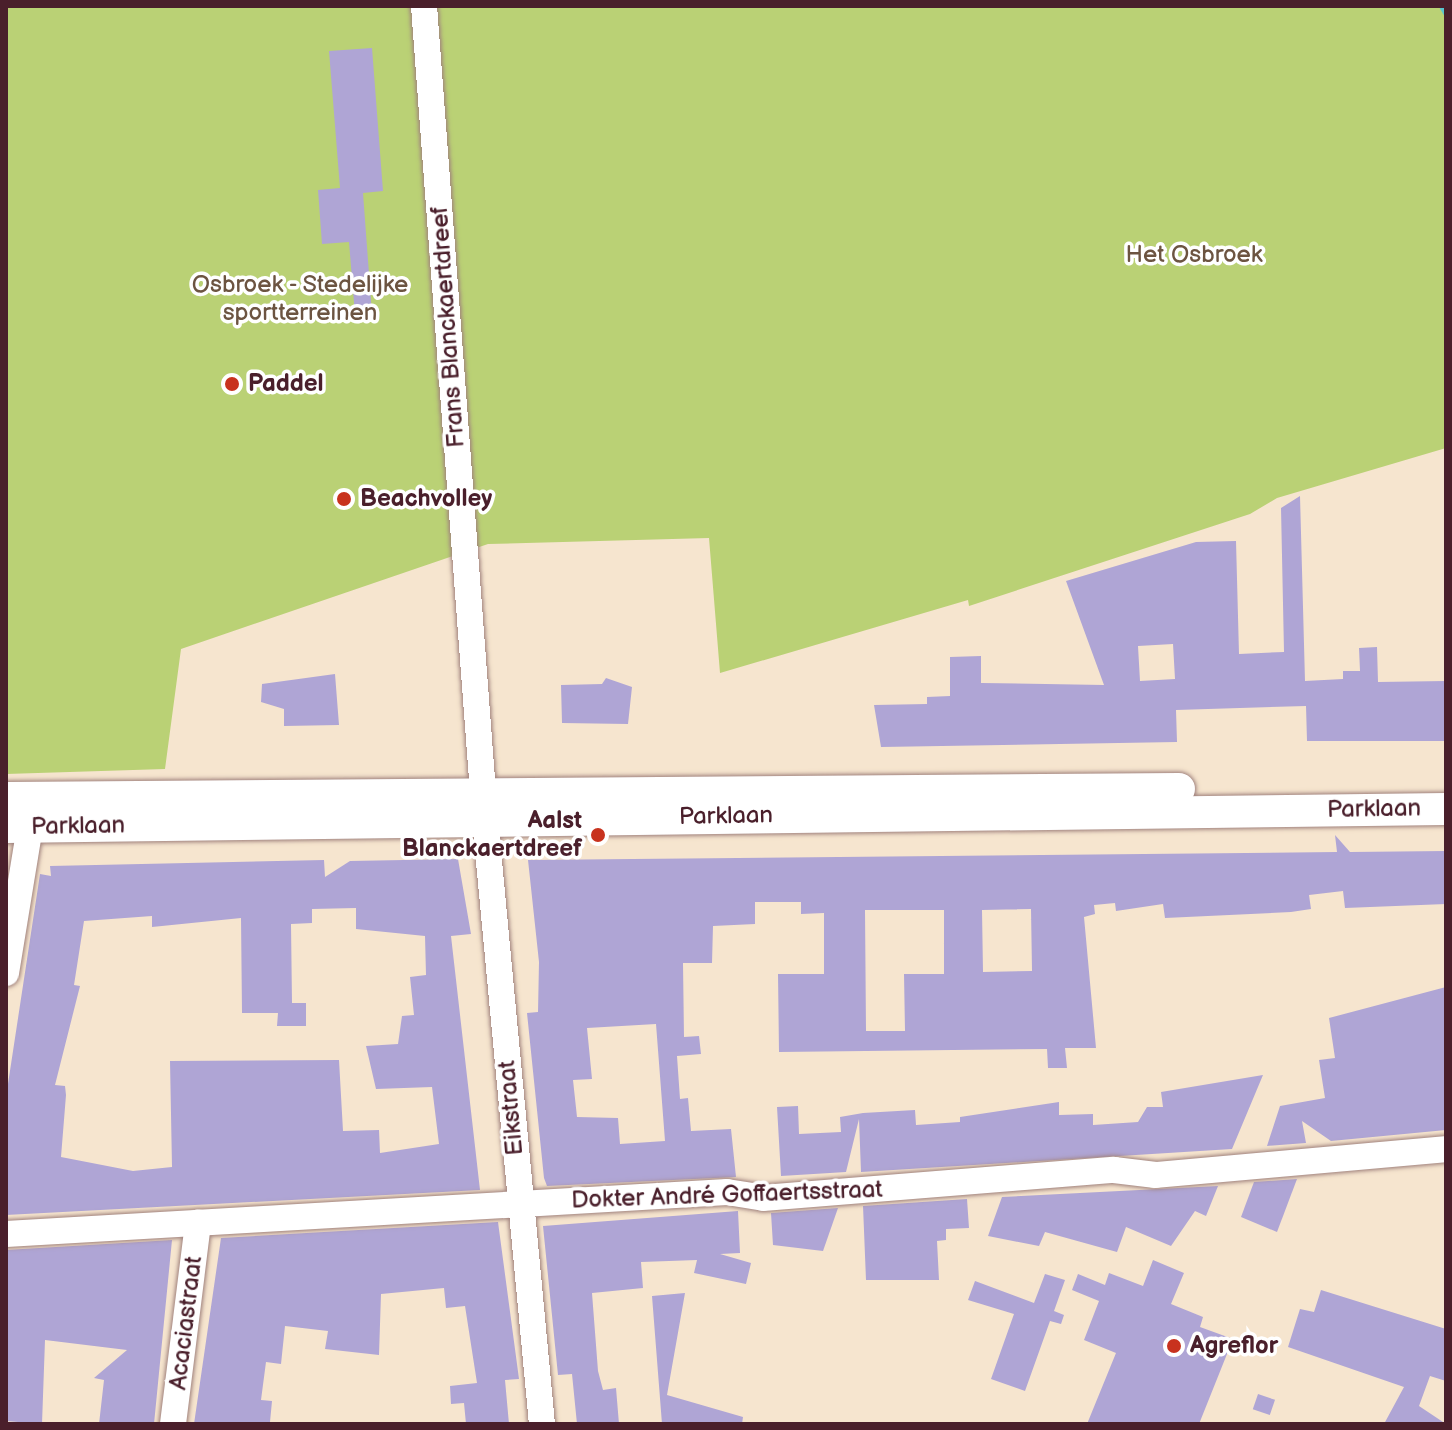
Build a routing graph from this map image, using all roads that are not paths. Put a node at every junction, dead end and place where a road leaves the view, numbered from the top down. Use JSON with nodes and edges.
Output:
{"nodes":[{"id":1,"x":424,"y":6,"type":"edge"},
{"id":2,"x":1446,"y":788,"type":"edge"},
{"id":3,"x":6,"y":798,"type":"edge"},
{"id":4,"x":485,"y":806,"type":"junction"},
{"id":5,"x":1446,"y":809,"type":"edge"},
{"id":6,"x":18,"y":827,"type":"edge"},
{"id":7,"x":6,"y":973,"type":"edge"},
{"id":8,"x":1446,"y":1149,"type":"edge"},
{"id":9,"x":519,"y":1202,"type":"junction"},
{"id":10,"x":198,"y":1223,"type":"junction"},
{"id":11,"x":6,"y":1234,"type":"edge"},
{"id":12,"x":173,"y":1424,"type":"edge"},
{"id":13,"x":542,"y":1424,"type":"edge"}],
"edges":[{"from":1,"to":4,"type":"street","name":"Frans Blanckaertdreef"},
{"from":2,"to":4,"type":"main road","name":"Parklaan"},
{"from":3,"to":4,"type":"main road","name":"Parklaan"},
{"from":4,"to":5,"type":"main road","name":"Parklaan"},
{"from":4,"to":6,"type":"main road","name":"Parklaan"},
{"from":4,"to":9,"type":"street","name":"Eikstraat"},
{"from":6,"to":7,"type":"street"},
{"from":8,"to":9,"type":"street","name":"Dokter André Goffaertsstraat"},
{"from":9,"to":10,"type":"street","name":"Dokter André Goffaertsstraat"},
{"from":9,"to":13,"type":"street","name":"Eikstraat"},
{"from":10,"to":11,"type":"street","name":"Dokter André Goffaertsstraat"},
{"from":10,"to":12,"type":"street","name":"Acaciastraat"}]}
